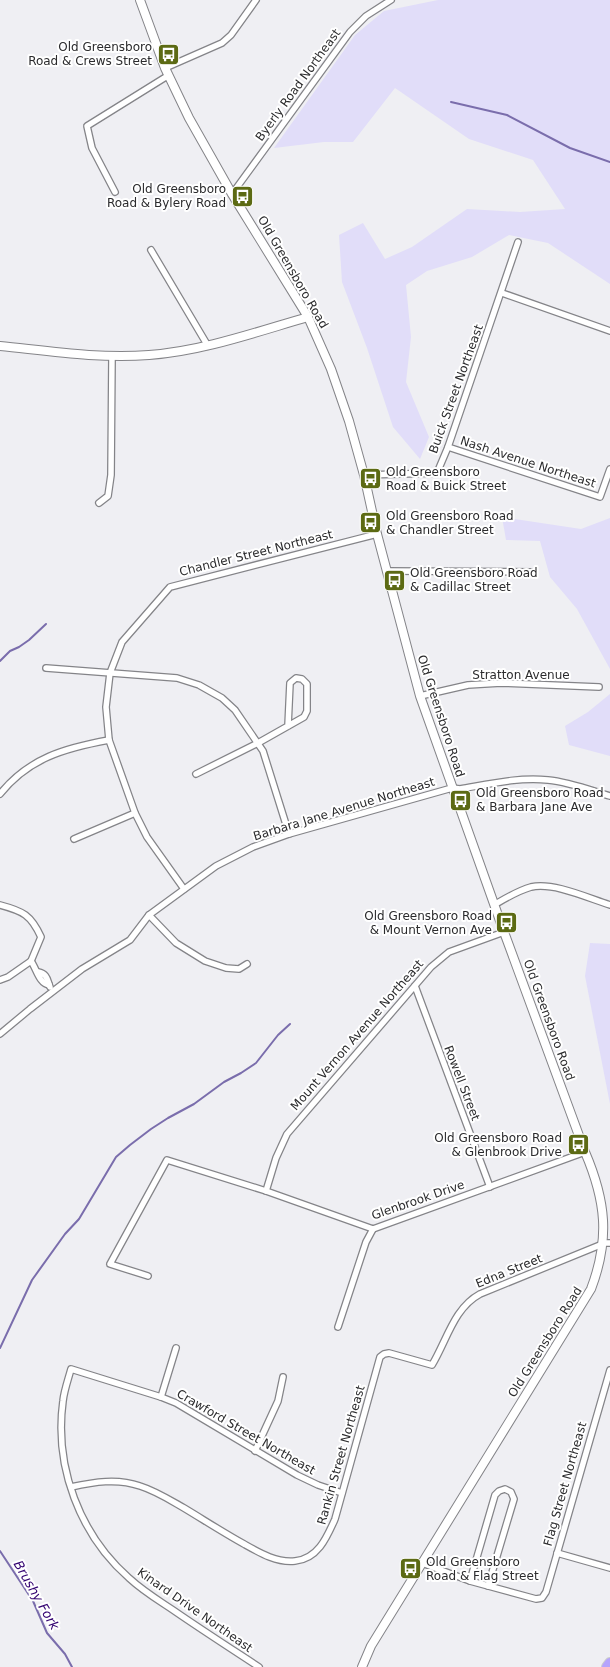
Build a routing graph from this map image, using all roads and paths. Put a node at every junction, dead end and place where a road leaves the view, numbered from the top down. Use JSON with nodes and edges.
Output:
{"nodes":[{"id":1,"x":140,"y":0,"type":"edge"},
{"id":2,"x":256,"y":0,"type":"edge"},
{"id":3,"x":391,"y":0,"type":"edge"},
{"id":4,"x":167,"y":72,"type":"junction"},
{"id":5,"x":115,"y":192,"type":"dead end"},
{"id":6,"x":232,"y":194,"type":"junction"},
{"id":7,"x":518,"y":242,"type":"dead end"},
{"id":8,"x":151,"y":250,"type":"dead end"},
{"id":9,"x":502,"y":293,"type":"junction"},
{"id":10,"x":308,"y":316,"type":"junction"},
{"id":11,"x":610,"y":331,"type":"edge"},
{"id":12,"x":0,"y":346,"type":"edge"},
{"id":13,"x":208,"y":346,"type":"junction"},
{"id":14,"x":112,"y":356,"type":"junction"},
{"id":15,"x":448,"y":447,"type":"junction"},
{"id":16,"x":610,"y":469,"type":"edge"},
{"id":17,"x":364,"y":475,"type":"junction"},
{"id":18,"x":98,"y":503,"type":"dead end"},
{"id":19,"x":377,"y":534,"type":"junction"},
{"id":20,"x":388,"y":571,"type":"junction"},
{"id":21,"x":532,"y":572,"type":"dead end"},
{"id":22,"x":46,"y":668,"type":"dead end"},
{"id":23,"x":110,"y":672,"type":"junction"},
{"id":24,"x":599,"y":687,"type":"dead end"},
{"id":25,"x":420,"y":696,"type":"junction"},
{"id":26,"x":288,"y":726,"type":"junction"},
{"id":27,"x":109,"y":740,"type":"junction"},
{"id":28,"x":258,"y":743,"type":"junction"},
{"id":29,"x":196,"y":774,"type":"dead end"},
{"id":30,"x":452,"y":788,"type":"junction"},
{"id":31,"x":0,"y":794,"type":"edge"},
{"id":32,"x":610,"y":796,"type":"edge"},
{"id":33,"x":135,"y":813,"type":"junction"},
{"id":34,"x":289,"y":834,"type":"junction"},
{"id":35,"x":74,"y":839,"type":"dead end"},
{"id":36,"x":184,"y":889,"type":"junction"},
{"id":37,"x":0,"y":905,"type":"edge"},
{"id":38,"x":494,"y":905,"type":"junction"},
{"id":39,"x":610,"y":905,"type":"edge"},
{"id":40,"x":149,"y":915,"type":"junction"},
{"id":41,"x":504,"y":932,"type":"junction"},
{"id":42,"x":32,"y":961,"type":"junction"},
{"id":43,"x":247,"y":964,"type":"dead end"},
{"id":44,"x":0,"y":980,"type":"edge"},
{"id":45,"x":415,"y":986,"type":"junction"},
{"id":46,"x":53,"y":991,"type":"junction"},
{"id":47,"x":0,"y":1034,"type":"edge"},
{"id":48,"x":585,"y":1152,"type":"junction"},
{"id":49,"x":490,"y":1187,"type":"junction"},
{"id":50,"x":266,"y":1191,"type":"junction"},
{"id":51,"x":374,"y":1229,"type":"junction"},
{"id":52,"x":607,"y":1243,"type":"edge"},
{"id":53,"x":148,"y":1276,"type":"dead end"},
{"id":54,"x":338,"y":1327,"type":"dead end"},
{"id":55,"x":176,"y":1348,"type":"dead end"},
{"id":56,"x":380,"y":1357,"type":"joint"},
{"id":57,"x":71,"y":1369,"type":"joint"},
{"id":58,"x":610,"y":1370,"type":"edge"},
{"id":59,"x":283,"y":1377,"type":"dead end"},
{"id":60,"x":161,"y":1397,"type":"junction"},
{"id":61,"x":255,"y":1451,"type":"junction"},
{"id":62,"x":71,"y":1487,"type":"junction"},
{"id":63,"x":342,"y":1493,"type":"junction"},
{"id":64,"x":557,"y":1553,"type":"junction"},
{"id":65,"x":422,"y":1563,"type":"junction"},
{"id":66,"x":610,"y":1568,"type":"edge"},
{"id":67,"x":470,"y":1581,"type":"junction"},
{"id":68,"x":488,"y":1586,"type":"junction"},
{"id":69,"x":610,"y":1663,"type":"edge"},
{"id":70,"x":259,"y":1667,"type":"edge"},
{"id":71,"x":362,"y":1667,"type":"edge"},
{"id":72,"x":607,"y":1667,"type":"edge"}],
"edges":[{"from":1,"to":4,"type":"street","name":"Old Greensboro Road"},
{"from":2,"to":4,"type":"street"},
{"from":3,"to":6,"type":"street","name":"Byerly Road Northeast"},
{"from":4,"to":5,"type":"street"},
{"from":4,"to":6,"type":"street","name":"Old Greensboro Road"},
{"from":6,"to":10,"type":"street","name":"Old Greensboro Road"},
{"from":7,"to":9,"type":"street","name":"Buick Street Northeast"},
{"from":8,"to":13,"type":"street"},
{"from":9,"to":11,"type":"street"},
{"from":9,"to":15,"type":"street","name":"Buick Street Northeast"},
{"from":10,"to":13,"type":"street"},
{"from":10,"to":17,"type":"street","name":"Old Greensboro Road"},
{"from":12,"to":14,"type":"street"},
{"from":13,"to":14,"type":"street"},
{"from":14,"to":18,"type":"street"},
{"from":15,"to":16,"type":"street","name":"Nash Avenue Northeast"},
{"from":15,"to":17,"type":"street","name":"Buick Street Northeast"},
{"from":17,"to":19,"type":"street","name":"Old Greensboro Road"},
{"from":19,"to":20,"type":"street","name":"Old Greensboro Road"},
{"from":19,"to":23,"type":"street","name":"Chandler Street Northeast"},
{"from":20,"to":21,"type":"street"},
{"from":20,"to":25,"type":"street","name":"Old Greensboro Road"},
{"from":22,"to":23,"type":"street"},
{"from":23,"to":27,"type":"street","name":"Chandler Street Northeast"},
{"from":23,"to":28,"type":"street"},
{"from":24,"to":25,"type":"street","name":"Stratton Avenue"},
{"from":25,"to":30,"type":"street","name":"Old Greensboro Road"},
{"from":26,"to":26,"type":"street"},
{"from":26,"to":28,"type":"street"},
{"from":27,"to":31,"type":"street"},
{"from":27,"to":33,"type":"street","name":"Chandler Street Northeast"},
{"from":28,"to":29,"type":"street"},
{"from":28,"to":34,"type":"street"},
{"from":30,"to":32,"type":"street","name":"Barbara Jane Avenue Northeast"},
{"from":30,"to":34,"type":"street","name":"Barbara Jane Avenue Northeast"},
{"from":30,"to":38,"type":"street","name":"Old Greensboro Road"},
{"from":33,"to":35,"type":"street"},
{"from":33,"to":36,"type":"street","name":"Chandler Street Northeast"},
{"from":34,"to":36,"type":"street","name":"Barbara Jane Avenue Northeast"},
{"from":36,"to":40,"type":"street","name":"Barbara Jane Avenue Northeast"},
{"from":37,"to":42,"type":"street"},
{"from":38,"to":39,"type":"street"},
{"from":38,"to":41,"type":"street","name":"Old Greensboro Road"},
{"from":40,"to":43,"type":"street"},
{"from":40,"to":46,"type":"street","name":"Barbara Jane Avenue Northeast"},
{"from":41,"to":45,"type":"street","name":"Mount Vernon Avenue Northeast"},
{"from":41,"to":48,"type":"street","name":"Old Greensboro Road"},
{"from":42,"to":44,"type":"street"},
{"from":42,"to":46,"type":"street"},
{"from":45,"to":49,"type":"street","name":"Rowell Street"},
{"from":45,"to":50,"type":"street","name":"Mount Vernon Avenue Northeast"},
{"from":46,"to":47,"type":"street","name":"Barbara Jane Avenue Northeast"},
{"from":48,"to":49,"type":"street","name":"Glenbrook Drive"},
{"from":48,"to":52,"type":"street","name":"Old Greensboro Road"},
{"from":49,"to":51,"type":"street","name":"Glenbrook Drive"},
{"from":50,"to":51,"type":"street","name":"Glenbrook Drive"},
{"from":50,"to":53,"type":"street","name":"Glenbrook Drive"},
{"from":51,"to":54,"type":"street"},
{"from":52,"to":56,"type":"street","name":"Edna Street"},
{"from":52,"to":65,"type":"street","name":"Old Greensboro Road"},
{"from":55,"to":60,"type":"street"},
{"from":56,"to":63,"type":"street","name":"Rankin Street Northeast"},
{"from":57,"to":60,"type":"street","name":"Crawford Street Northeast"},
{"from":57,"to":62,"type":"street","name":"Kinard Drive Northeast"},
{"from":58,"to":64,"type":"street","name":"Flag Street Northeast"},
{"from":59,"to":61,"type":"street"},
{"from":60,"to":61,"type":"street","name":"Crawford Street Northeast"},
{"from":61,"to":63,"type":"street","name":"Crawford Street Northeast"},
{"from":62,"to":63,"type":"street","name":"Rankin Street Northeast"},
{"from":62,"to":70,"type":"street","name":"Kinard Drive Northeast"},
{"from":64,"to":66,"type":"street"},
{"from":64,"to":68,"type":"street","name":"Flag Street Northeast"},
{"from":65,"to":67,"type":"street","name":"Flag Street Northeast"},
{"from":65,"to":71,"type":"street","name":"Old Greensboro Road"},
{"from":67,"to":68,"type":"street","name":"Flag Street Northeast"},
{"from":67,"to":68,"type":"street"},
{"from":69,"to":72,"type":"highway"}]}
